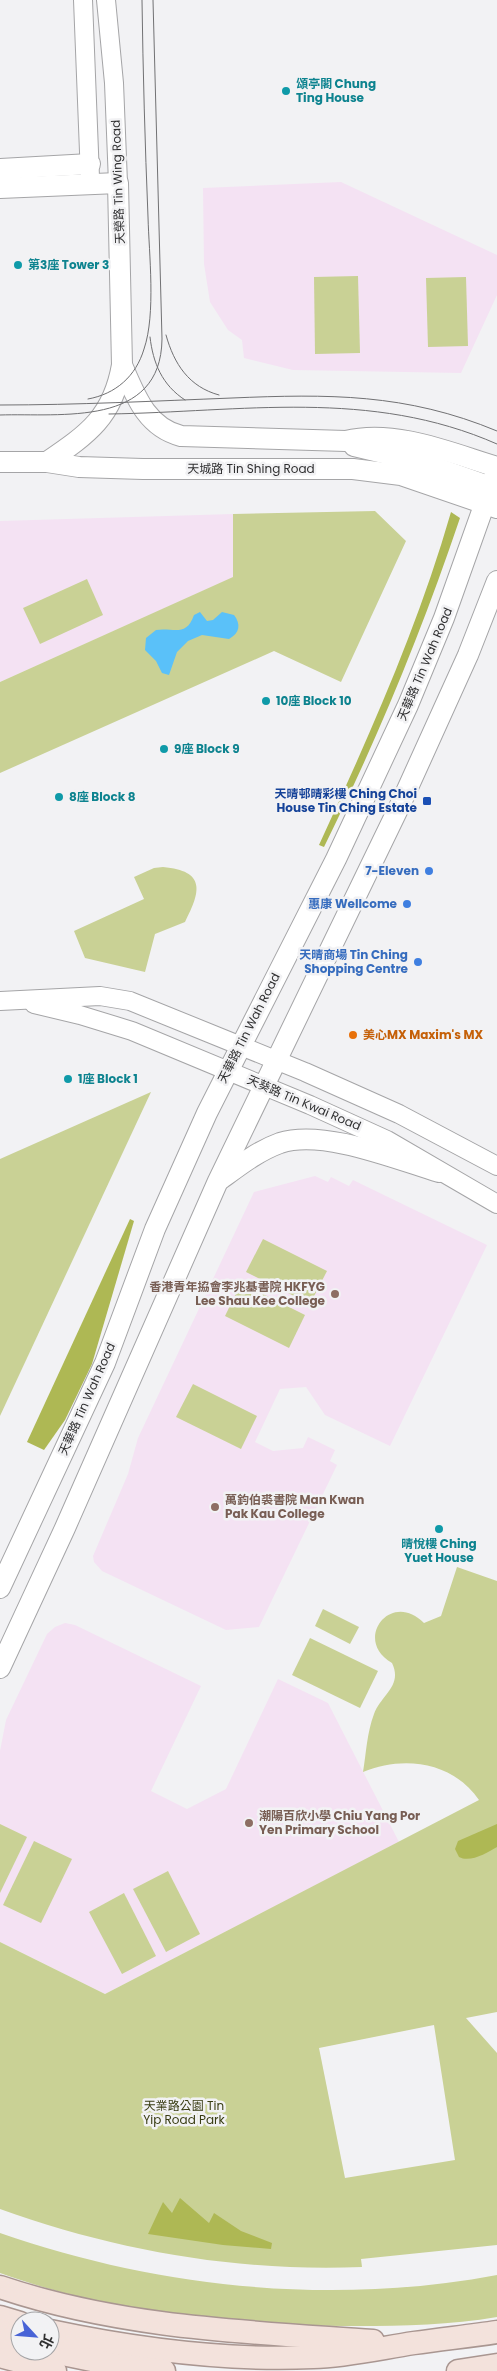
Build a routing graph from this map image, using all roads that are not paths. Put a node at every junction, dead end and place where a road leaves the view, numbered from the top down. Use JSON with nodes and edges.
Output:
{"nodes":[{"id":1,"x":83,"y":0,"type":"edge"},
{"id":2,"x":106,"y":0,"type":"edge"},
{"id":3,"x":90,"y":164,"type":"junction"},
{"id":4,"x":0,"y":169,"type":"edge"},
{"id":5,"x":118,"y":183,"type":"junction"},
{"id":6,"x":90,"y":184,"type":"junction"},
{"id":7,"x":0,"y":188,"type":"edge"},
{"id":8,"x":122,"y":365,"type":"junction"},
{"id":9,"x":0,"y":462,"type":"edge"},
{"id":10,"x":47,"y":462,"type":"junction"},
{"id":11,"x":494,"y":487,"type":"edge"},
{"id":12,"x":497,"y":581,"type":"edge"},
{"id":13,"x":7,"y":1000,"type":"edge"},
{"id":14,"x":240,"y":1047,"type":"junction"},
{"id":15,"x":276,"y":1061,"type":"junction"},
{"id":16,"x":227,"y":1071,"type":"junction"},
{"id":17,"x":264,"y":1086,"type":"junction"},
{"id":18,"x":497,"y":1166,"type":"edge"},
{"id":19,"x":440,"y":1172,"type":"junction"},
{"id":20,"x":218,"y":1181,"type":"junction"},
{"id":21,"x":497,"y":1204,"type":"edge"},
{"id":22,"x":0,"y":1588,"type":"edge"},
{"id":23,"x":0,"y":1668,"type":"edge"},
{"id":24,"x":0,"y":2287,"type":"edge"},
{"id":25,"x":497,"y":2332,"type":"edge"},
{"id":26,"x":60,"y":2333,"type":"edge"},
{"id":27,"x":414,"y":2343,"type":"junction"},
{"id":28,"x":60,"y":2353,"type":"edge"},
{"id":29,"x":0,"y":2356,"type":"edge"},
{"id":30,"x":166,"y":2360,"type":"edge"},
{"id":31,"x":497,"y":2365,"type":"edge"},
{"id":32,"x":55,"y":2371,"type":"edge"},
{"id":33,"x":458,"y":2371,"type":"edge"}],
"edges":[{"from":1,"to":3,"type":"street"},
{"from":2,"to":5,"type":"street","name":"天榮路 Tin Wing Road"},
{"from":3,"to":4,"type":"main road"},
{"from":3,"to":6,"type":"street"},
{"from":5,"to":6,"type":"main road"},
{"from":5,"to":8,"type":"main road","name":"天榮路 Tin Wing Road"},
{"from":6,"to":7,"type":"main road"},
{"from":8,"to":10,"type":"main road","name":"天榮路 Tin Wing Road"},
{"from":8,"to":11,"type":"main road","name":"天榮路 Tin Wing Road"},
{"from":9,"to":10,"type":"main road","name":"天城路 Tin Shing Road"},
{"from":10,"to":11,"type":"main road","name":"天城路 Tin Shing Road"},
{"from":11,"to":14,"type":"main road","name":"天華路 Tin Wah Road"},
{"from":12,"to":15,"type":"main road"},
{"from":13,"to":14,"type":"street","name":"天葵路 Tin Kwai Road"},
{"from":13,"to":16,"type":"street","name":"天葵路 Tin Kwai Road"},
{"from":14,"to":15,"type":"street","name":"天葵路 Tin Kwai Road"},
{"from":14,"to":16,"type":"main road","name":"天華路 Tin Wah Road"},
{"from":15,"to":17,"type":"main road"},
{"from":15,"to":18,"type":"street","name":"天葵路 Tin Kwai Road"},
{"from":16,"to":17,"type":"street","name":"天葵路 Tin Kwai Road"},
{"from":16,"to":22,"type":"main road","name":"天華路 Tin Wah Road"},
{"from":17,"to":19,"type":"street","name":"天葵路 Tin Kwai Road"},
{"from":17,"to":20,"type":"main road"},
{"from":19,"to":20,"type":"main road"},
{"from":19,"to":21,"type":"street","name":"天葵路 Tin Kwai Road"},
{"from":20,"to":23,"type":"main road"},
{"from":24,"to":27,"type":"main road"},
{"from":25,"to":27,"type":"main road"},
{"from":26,"to":30,"type":"main road"},
{"from":27,"to":30,"type":"main road"},
{"from":28,"to":30,"type":"main road"},
{"from":29,"to":32,"type":"main road"},
{"from":31,"to":33,"type":"main road"}]}
